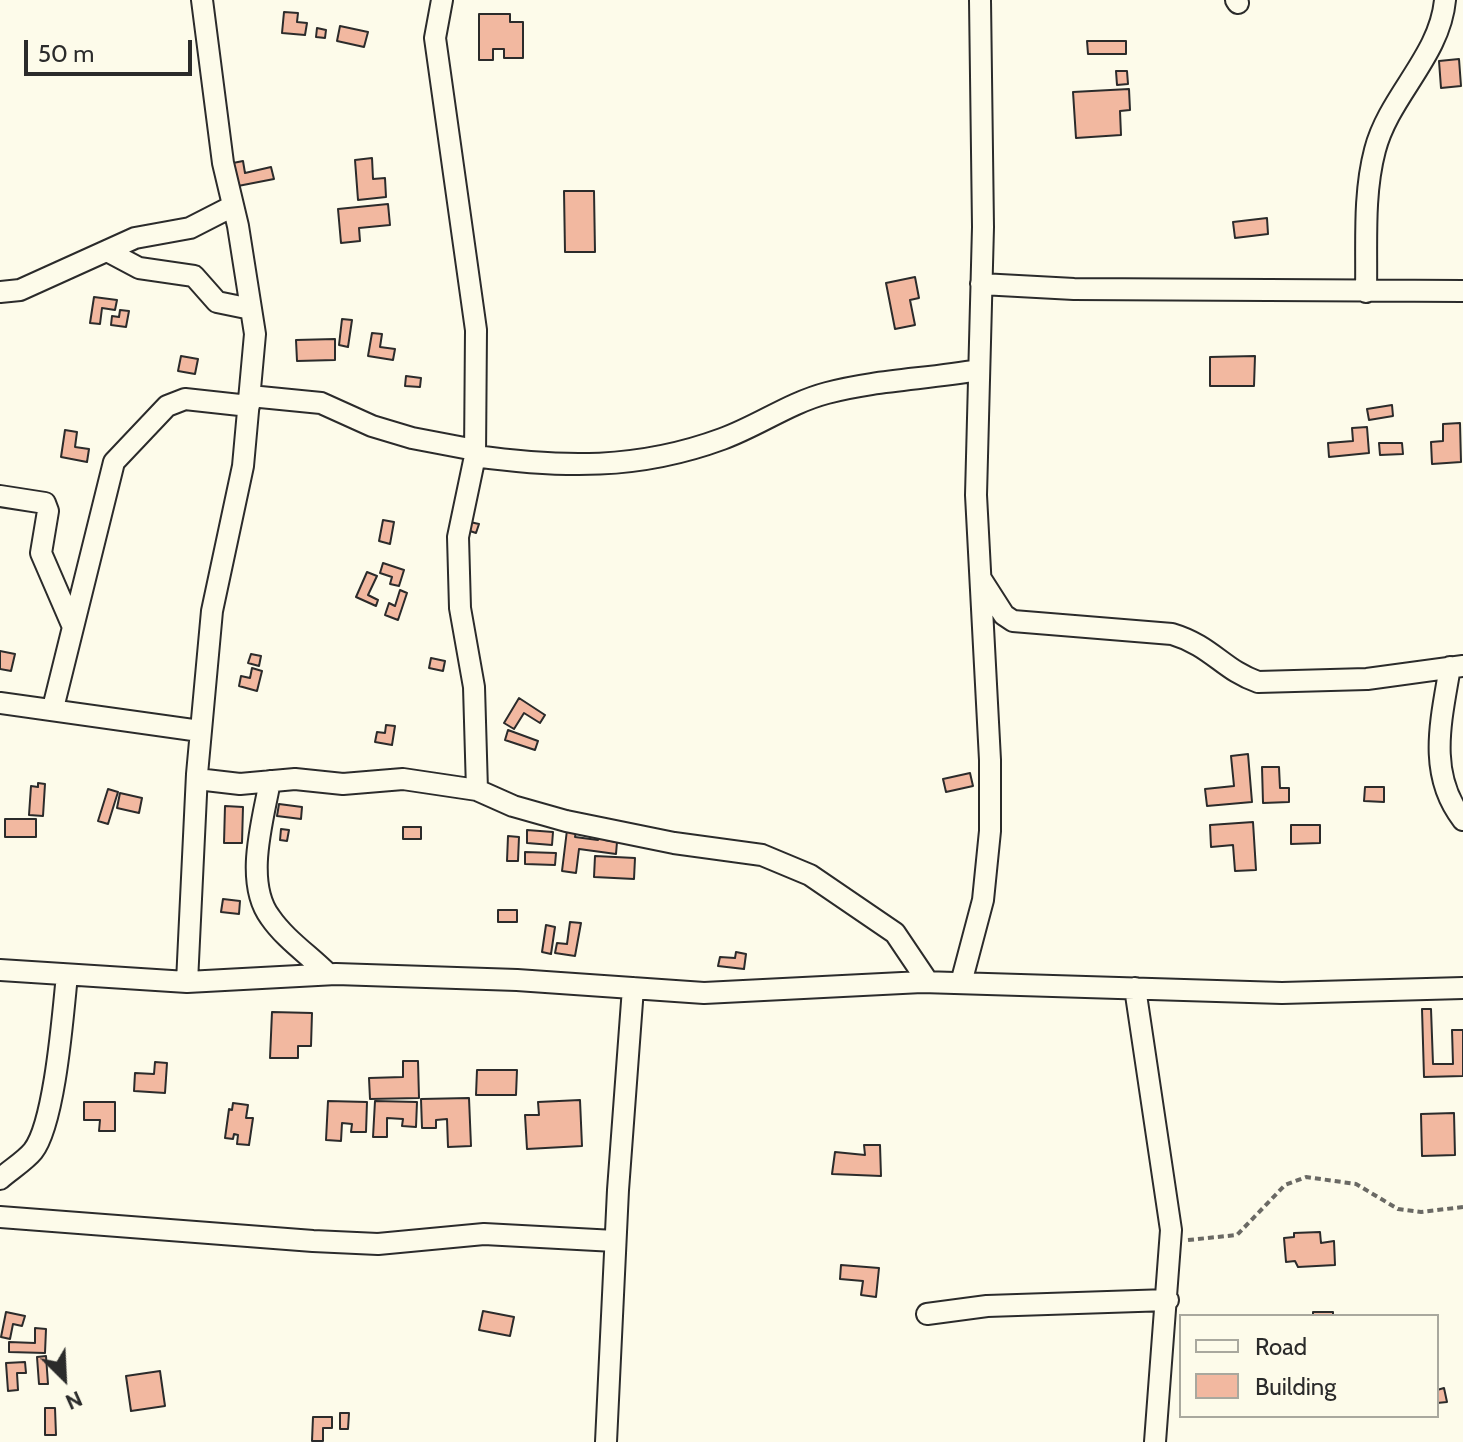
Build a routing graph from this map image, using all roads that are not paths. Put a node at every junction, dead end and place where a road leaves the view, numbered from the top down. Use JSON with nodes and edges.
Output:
{"nodes":[{"id":1,"x":202,"y":0,"type":"edge"},
{"id":2,"x":442,"y":0,"type":"edge"},
{"id":3,"x":980,"y":0,"type":"edge"},
{"id":4,"x":1445,"y":0,"type":"edge"},
{"id":5,"x":233,"y":206,"type":"junction"},
{"id":6,"x":107,"y":251,"type":"junction"},
{"id":7,"x":981,"y":284,"type":"junction"},
{"id":8,"x":1463,"y":291,"type":"edge"},
{"id":9,"x":0,"y":292,"type":"edge"},
{"id":10,"x":1366,"y":292,"type":"junction"},
{"id":11,"x":251,"y":309,"type":"junction"},
{"id":12,"x":978,"y":370,"type":"junction"},
{"id":13,"x":250,"y":401,"type":"junction"},
{"id":14,"x":475,"y":453,"type":"junction"},
{"id":15,"x":0,"y":496,"type":"edge"},
{"id":16,"x":979,"y":576,"type":"junction"},
{"id":17,"x":73,"y":627,"type":"junction"},
{"id":18,"x":1456,"y":667,"type":"edge"},
{"id":19,"x":0,"y":703,"type":"edge"},
{"id":20,"x":53,"y":708,"type":"junction"},
{"id":21,"x":200,"y":731,"type":"junction"},
{"id":22,"x":197,"y":779,"type":"junction"},
{"id":23,"x":270,"y":781,"type":"junction"},
{"id":24,"x":477,"y":790,"type":"junction"},
{"id":25,"x":1463,"y":820,"type":"edge"},
{"id":26,"x":0,"y":970,"type":"edge"},
{"id":27,"x":328,"y":974,"type":"junction"},
{"id":28,"x":67,"y":975,"type":"junction"},
{"id":29,"x":187,"y":982,"type":"junction"},
{"id":30,"x":928,"y":982,"type":"junction"},
{"id":31,"x":961,"y":983,"type":"junction"},
{"id":32,"x":633,"y":988,"type":"junction"},
{"id":33,"x":1135,"y":988,"type":"junction"},
{"id":34,"x":1463,"y":988,"type":"edge"},
{"id":35,"x":0,"y":1179,"type":"edge"},
{"id":36,"x":0,"y":1217,"type":"edge"},
{"id":37,"x":615,"y":1241,"type":"junction"},
{"id":38,"x":1168,"y":1300,"type":"junction"},
{"id":39,"x":927,"y":1314,"type":"dead end"},
{"id":40,"x":606,"y":1442,"type":"edge"},
{"id":41,"x":1155,"y":1442,"type":"edge"}],
"edges":[{"from":1,"to":5,"type":"street"},
{"from":2,"to":14,"type":"street"},
{"from":3,"to":7,"type":"street"},
{"from":4,"to":10,"type":"street"},
{"from":5,"to":6,"type":"street"},
{"from":5,"to":11,"type":"street"},
{"from":6,"to":9,"type":"street"},
{"from":6,"to":11,"type":"street"},
{"from":7,"to":10,"type":"street"},
{"from":7,"to":12,"type":"street"},
{"from":8,"to":10,"type":"street"},
{"from":11,"to":13,"type":"street"},
{"from":12,"to":14,"type":"street"},
{"from":12,"to":16,"type":"street"},
{"from":13,"to":14,"type":"street"},
{"from":13,"to":17,"type":"street"},
{"from":13,"to":21,"type":"street"},
{"from":14,"to":24,"type":"street"},
{"from":15,"to":17,"type":"street"},
{"from":16,"to":18,"type":"street"},
{"from":16,"to":31,"type":"street"},
{"from":17,"to":20,"type":"street"},
{"from":18,"to":25,"type":"street"},
{"from":19,"to":20,"type":"street"},
{"from":20,"to":21,"type":"street"},
{"from":21,"to":22,"type":"street"},
{"from":22,"to":23,"type":"street"},
{"from":22,"to":29,"type":"street"},
{"from":23,"to":24,"type":"street"},
{"from":23,"to":27,"type":"street"},
{"from":24,"to":30,"type":"street"},
{"from":26,"to":28,"type":"street"},
{"from":27,"to":29,"type":"street"},
{"from":27,"to":32,"type":"street"},
{"from":28,"to":29,"type":"street"},
{"from":28,"to":35,"type":"street"},
{"from":30,"to":31,"type":"street"},
{"from":30,"to":32,"type":"street"},
{"from":31,"to":33,"type":"street"},
{"from":32,"to":37,"type":"street"},
{"from":33,"to":34,"type":"street"},
{"from":33,"to":38,"type":"street"},
{"from":36,"to":37,"type":"street"},
{"from":37,"to":40,"type":"street"},
{"from":38,"to":39,"type":"street"},
{"from":38,"to":41,"type":"street"}]}
